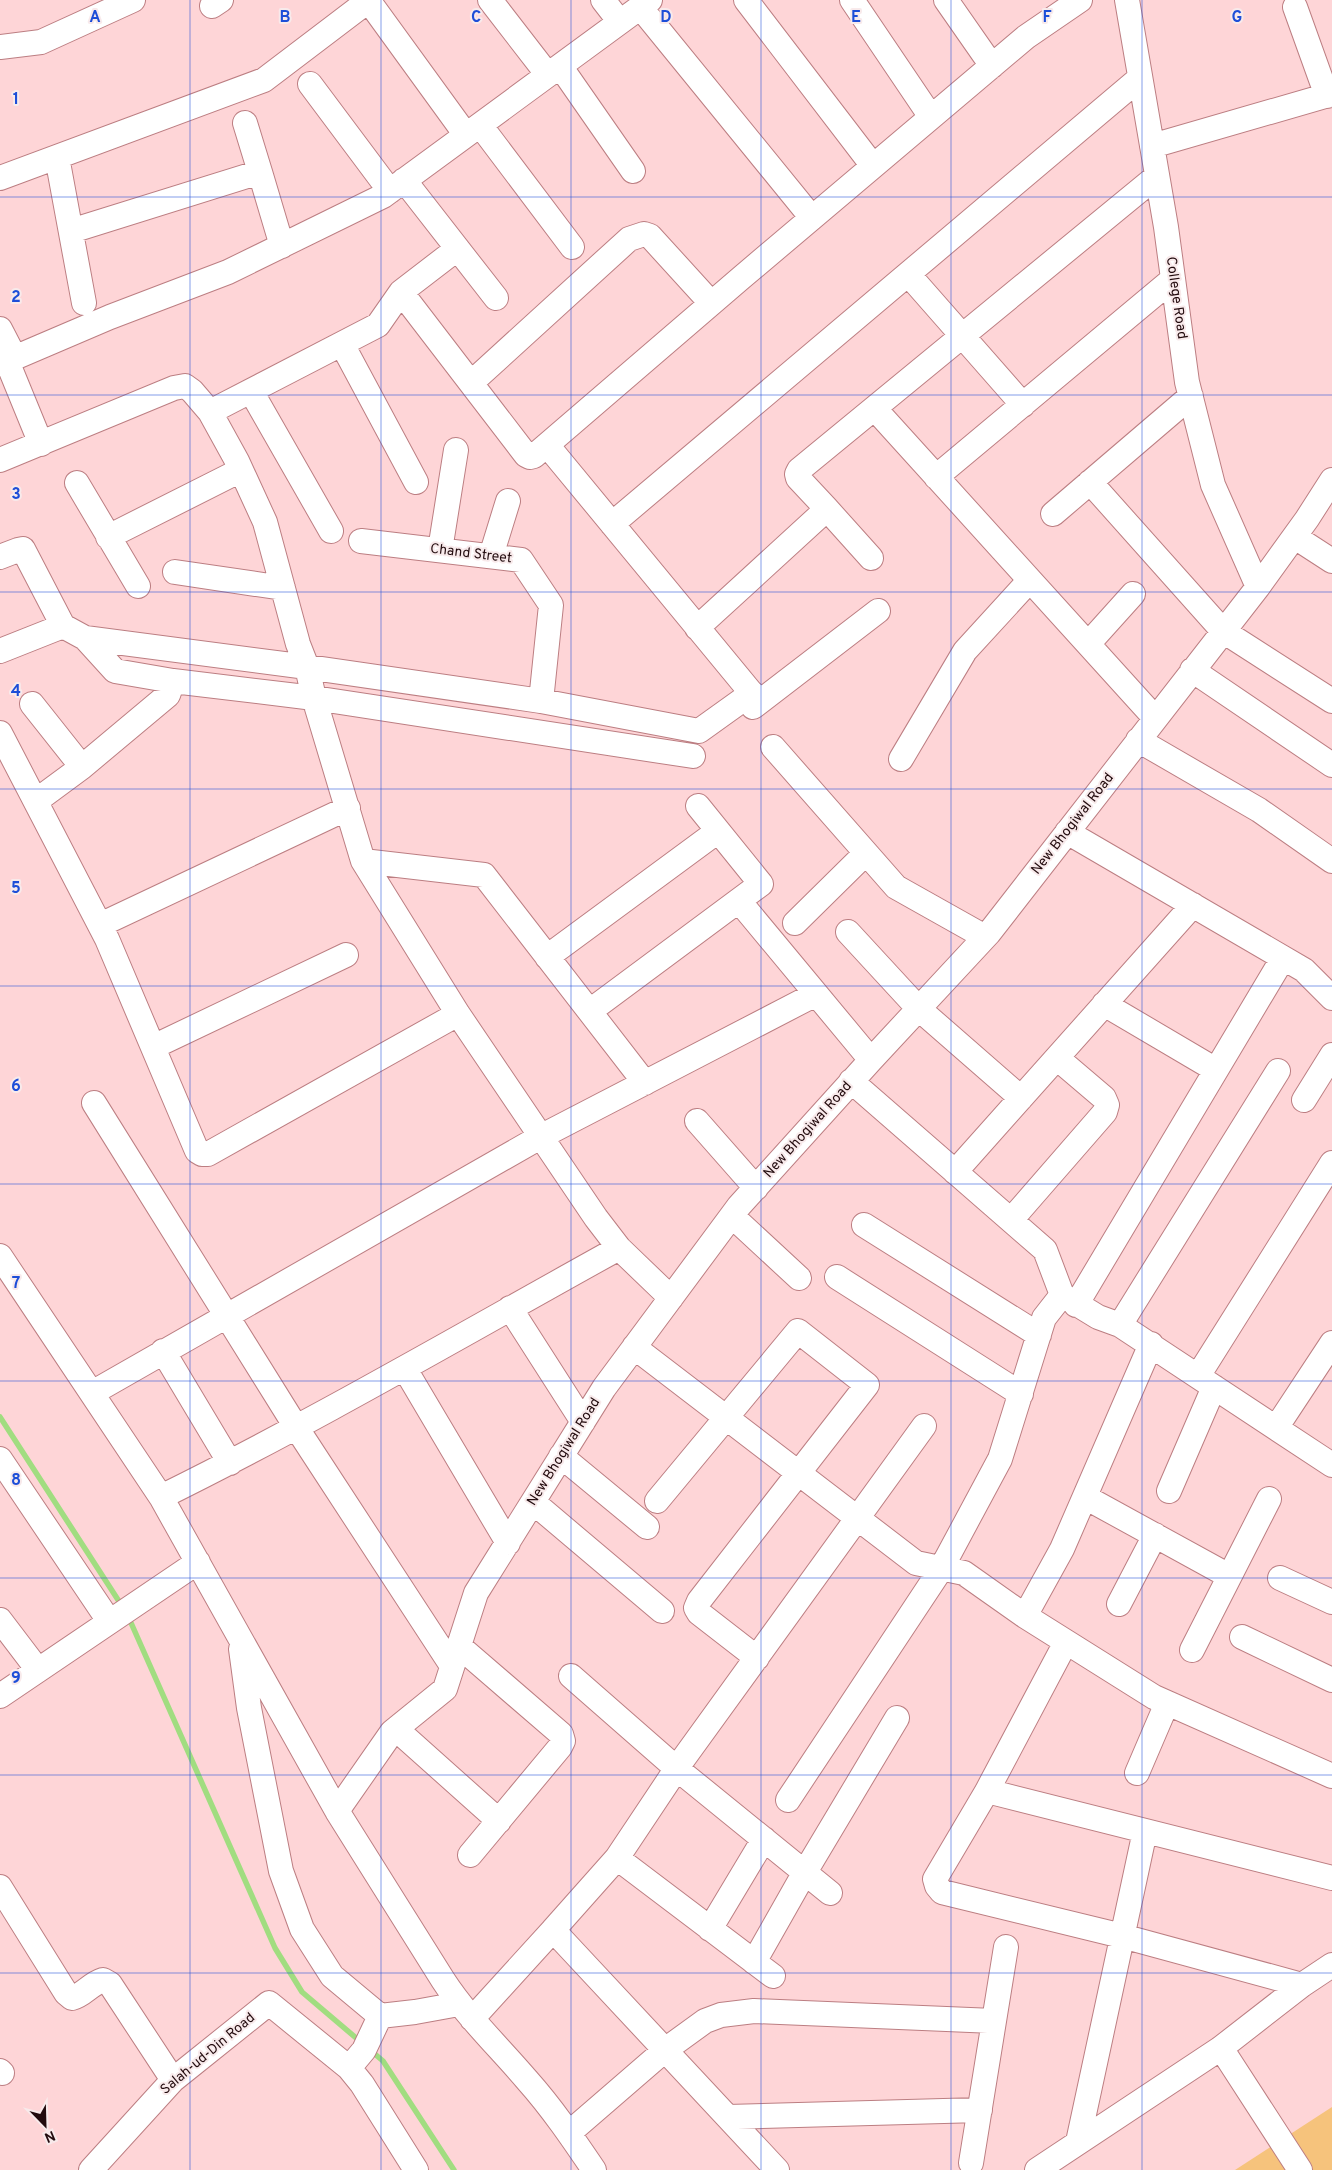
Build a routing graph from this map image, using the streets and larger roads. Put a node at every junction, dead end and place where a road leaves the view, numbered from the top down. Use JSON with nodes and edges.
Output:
{"nodes":[{"id":1,"x":133,"y":0,"type":"edge"},
{"id":2,"x":368,"y":0,"type":"edge"},
{"id":3,"x":490,"y":0,"type":"edge"},
{"id":4,"x":603,"y":0,"type":"edge"},
{"id":5,"x":746,"y":0,"type":"edge"},
{"id":6,"x":852,"y":0,"type":"edge"},
{"id":7,"x":946,"y":0,"type":"edge"},
{"id":8,"x":1080,"y":0,"type":"edge"},
{"id":9,"x":1127,"y":0,"type":"edge"},
{"id":10,"x":647,"y":6,"type":"edge"},
{"id":11,"x":1295,"y":7,"type":"dead end"},
{"id":12,"x":620,"y":22,"type":"junction"},
{"id":13,"x":0,"y":47,"type":"edge"},
{"id":14,"x":992,"y":66,"type":"junction"},
{"id":15,"x":554,"y":70,"type":"junction"},
{"id":16,"x":1140,"y":78,"type":"junction"},
{"id":17,"x":310,"y":84,"type":"dead end"},
{"id":18,"x":1329,"y":95,"type":"edge"},
{"id":19,"x":932,"y":117,"type":"junction"},
{"id":20,"x":245,"y":123,"type":"dead end"},
{"id":21,"x":473,"y":130,"type":"junction"},
{"id":22,"x":1152,"y":146,"type":"junction"},
{"id":23,"x":57,"y":157,"type":"junction"},
{"id":24,"x":873,"y":166,"type":"junction"},
{"id":25,"x":633,"y":171,"type":"dead end"},
{"id":26,"x":260,"y":172,"type":"junction"},
{"id":27,"x":1157,"y":176,"type":"junction"},
{"id":28,"x":0,"y":178,"type":"edge"},
{"id":29,"x":397,"y":186,"type":"junction"},
{"id":30,"x":812,"y":218,"type":"junction"},
{"id":31,"x":71,"y":231,"type":"junction"},
{"id":32,"x":282,"y":246,"type":"junction"},
{"id":33,"x":572,"y":248,"type":"dead end"},
{"id":34,"x":458,"y":249,"type":"junction"},
{"id":35,"x":908,"y":274,"type":"junction"},
{"id":36,"x":1173,"y":279,"type":"junction"},
{"id":37,"x":401,"y":292,"type":"junction"},
{"id":38,"x":496,"y":298,"type":"dead end"},
{"id":39,"x":84,"y":303,"type":"dead end"},
{"id":40,"x":711,"y":303,"type":"junction"},
{"id":41,"x":0,"y":328,"type":"edge"},
{"id":42,"x":963,"y":336,"type":"junction"},
{"id":43,"x":342,"y":344,"type":"junction"},
{"id":44,"x":7,"y":361,"type":"edge"},
{"id":45,"x":471,"y":383,"type":"junction"},
{"id":46,"x":251,"y":391,"type":"junction"},
{"id":47,"x":1191,"y":396,"type":"junction"},
{"id":48,"x":1022,"y":405,"type":"junction"},
{"id":49,"x":875,"y":409,"type":"junction"},
{"id":50,"x":210,"y":412,"type":"junction"},
{"id":51,"x":41,"y":444,"type":"junction"},
{"id":52,"x":547,"y":445,"type":"junction"},
{"id":53,"x":456,"y":450,"type":"dead end"},
{"id":54,"x":0,"y":460,"type":"edge"},
{"id":55,"x":241,"y":470,"type":"junction"},
{"id":56,"x":936,"y":477,"type":"junction"},
{"id":57,"x":1332,"y":480,"type":"edge"},
{"id":58,"x":416,"y":482,"type":"dead end"},
{"id":59,"x":1090,"y":482,"type":"junction"},
{"id":60,"x":78,"y":483,"type":"dead end"},
{"id":61,"x":508,"y":501,"type":"dead end"},
{"id":62,"x":827,"y":509,"type":"junction"},
{"id":63,"x":1053,"y":514,"type":"dead end"},
{"id":64,"x":612,"y":524,"type":"junction"},
{"id":65,"x":331,"y":531,"type":"dead end"},
{"id":66,"x":108,"y":537,"type":"junction"},
{"id":67,"x":1295,"y":537,"type":"junction"},
{"id":68,"x":361,"y":541,"type":"dead end"},
{"id":69,"x":440,"y":550,"type":"junction"},
{"id":70,"x":491,"y":556,"type":"junction"},
{"id":71,"x":0,"y":557,"type":"edge"},
{"id":72,"x":871,"y":558,"type":"dead end"},
{"id":73,"x":1332,"y":561,"type":"edge"},
{"id":74,"x":175,"y":572,"type":"dead end"},
{"id":75,"x":1030,"y":580,"type":"junction"},
{"id":76,"x":138,"y":586,"type":"dead end"},
{"id":77,"x":1258,"y":587,"type":"junction"},
{"id":78,"x":283,"y":588,"type":"junction"},
{"id":79,"x":1133,"y":594,"type":"dead end"},
{"id":80,"x":878,"y":611,"type":"dead end"},
{"id":81,"x":63,"y":626,"type":"junction"},
{"id":82,"x":697,"y":628,"type":"junction"},
{"id":83,"x":1224,"y":631,"type":"junction"},
{"id":84,"x":85,"y":638,"type":"junction"},
{"id":85,"x":1088,"y":644,"type":"junction"},
{"id":86,"x":146,"y":646,"type":"junction"},
{"id":87,"x":0,"y":651,"type":"edge"},
{"id":88,"x":307,"y":667,"type":"junction"},
{"id":89,"x":1192,"y":670,"type":"junction"},
{"id":90,"x":142,"y":675,"type":"junction"},
{"id":91,"x":173,"y":681,"type":"junction"},
{"id":92,"x":314,"y":698,"type":"junction"},
{"id":93,"x":541,"y":701,"type":"junction"},
{"id":94,"x":754,"y":701,"type":"junction"},
{"id":95,"x":1332,"y":701,"type":"edge"},
{"id":96,"x":32,"y":704,"type":"dead end"},
{"id":97,"x":1155,"y":718,"type":"junction"},
{"id":98,"x":0,"y":733,"type":"edge"},
{"id":99,"x":1138,"y":740,"type":"junction"},
{"id":100,"x":772,"y":747,"type":"dead end"},
{"id":101,"x":693,"y":756,"type":"dead end"},
{"id":102,"x":901,"y":759,"type":"dead end"},
{"id":103,"x":1332,"y":765,"type":"edge"},
{"id":104,"x":82,"y":767,"type":"junction"},
{"id":105,"x":36,"y":801,"type":"junction"},
{"id":106,"x":698,"y":806,"type":"dead end"},
{"id":107,"x":348,"y":808,"type":"junction"},
{"id":108,"x":718,"y":831,"type":"junction"},
{"id":109,"x":1067,"y":832,"type":"junction"},
{"id":110,"x":866,"y":853,"type":"junction"},
{"id":111,"x":364,"y":861,"type":"junction"},
{"id":112,"x":1332,"y":861,"type":"edge"},
{"id":113,"x":739,"y":901,"type":"junction"},
{"id":114,"x":1193,"y":905,"type":"junction"},
{"id":115,"x":795,"y":923,"type":"dead end"},
{"id":116,"x":100,"y":926,"type":"junction"},
{"id":117,"x":848,"y":932,"type":"dead end"},
{"id":118,"x":985,"y":937,"type":"junction"},
{"id":119,"x":346,"y":955,"type":"dead end"},
{"id":120,"x":547,"y":957,"type":"junction"},
{"id":121,"x":1283,"y":958,"type":"junction"},
{"id":122,"x":816,"y":994,"type":"junction"},
{"id":123,"x":1332,"y":998,"type":"edge"},
{"id":124,"x":1104,"y":1004,"type":"junction"},
{"id":125,"x":918,"y":1009,"type":"junction"},
{"id":126,"x":590,"y":1011,"type":"junction"},
{"id":127,"x":458,"y":1014,"type":"junction"},
{"id":128,"x":153,"y":1047,"type":"junction"},
{"id":129,"x":1332,"y":1055,"type":"edge"},
{"id":130,"x":1056,"y":1058,"type":"junction"},
{"id":131,"x":871,"y":1060,"type":"junction"},
{"id":132,"x":1216,"y":1070,"type":"junction"},
{"id":133,"x":1278,"y":1071,"type":"dead end"},
{"id":134,"x":851,"y":1082,"type":"junction"},
{"id":135,"x":645,"y":1083,"type":"junction"},
{"id":136,"x":1021,"y":1098,"type":"junction"},
{"id":137,"x":1304,"y":1100,"type":"dead end"},
{"id":138,"x":94,"y":1103,"type":"dead end"},
{"id":139,"x":696,"y":1121,"type":"dead end"},
{"id":140,"x":542,"y":1136,"type":"junction"},
{"id":141,"x":1332,"y":1164,"type":"edge"},
{"id":142,"x":955,"y":1172,"type":"junction"},
{"id":143,"x":756,"y":1188,"type":"junction"},
{"id":144,"x":732,"y":1216,"type":"junction"},
{"id":145,"x":1010,"y":1220,"type":"junction"},
{"id":146,"x":864,"y":1225,"type":"dead end"},
{"id":147,"x":619,"y":1248,"type":"junction"},
{"id":148,"x":0,"y":1256,"type":"edge"},
{"id":149,"x":837,"y":1277,"type":"dead end"},
{"id":150,"x":799,"y":1278,"type":"dead end"},
{"id":151,"x":671,"y":1298,"type":"junction"},
{"id":152,"x":1069,"y":1300,"type":"junction"},
{"id":153,"x":510,"y":1308,"type":"junction"},
{"id":154,"x":226,"y":1317,"type":"junction"},
{"id":155,"x":1120,"y":1325,"type":"junction"},
{"id":156,"x":1039,"y":1335,"type":"junction"},
{"id":157,"x":1332,"y":1343,"type":"edge"},
{"id":158,"x":1150,"y":1344,"type":"junction"},
{"id":159,"x":634,"y":1347,"type":"junction"},
{"id":160,"x":164,"y":1351,"type":"junction"},
{"id":161,"x":405,"y":1369,"type":"junction"},
{"id":162,"x":1206,"y":1382,"type":"junction"},
{"id":163,"x":92,"y":1393,"type":"junction"},
{"id":164,"x":1021,"y":1394,"type":"junction"},
{"id":165,"x":727,"y":1418,"type":"junction"},
{"id":166,"x":583,"y":1422,"type":"junction"},
{"id":167,"x":924,"y":1426,"type":"dead end"},
{"id":168,"x":296,"y":1427,"type":"junction"},
{"id":169,"x":1276,"y":1428,"type":"junction"},
{"id":170,"x":561,"y":1456,"type":"junction"},
{"id":171,"x":0,"y":1459,"type":"edge"},
{"id":172,"x":230,"y":1463,"type":"junction"},
{"id":173,"x":1332,"y":1465,"type":"edge"},
{"id":174,"x":798,"y":1473,"type":"junction"},
{"id":175,"x":1169,"y":1491,"type":"dead end"},
{"id":176,"x":161,"y":1497,"type":"junction"},
{"id":177,"x":1085,"y":1497,"type":"junction"},
{"id":178,"x":1268,"y":1499,"type":"dead end"},
{"id":179,"x":657,"y":1501,"type":"dead end"},
{"id":180,"x":533,"y":1502,"type":"junction"},
{"id":181,"x":858,"y":1519,"type":"junction"},
{"id":182,"x":647,"y":1527,"type":"dead end"},
{"id":183,"x":1155,"y":1536,"type":"junction"},
{"id":184,"x":508,"y":1543,"type":"junction"},
{"id":185,"x":198,"y":1562,"type":"junction"},
{"id":186,"x":941,"y":1568,"type":"junction"},
{"id":187,"x":1229,"y":1576,"type":"junction"},
{"id":188,"x":1280,"y":1578,"type":"dead end"},
{"id":189,"x":1332,"y":1602,"type":"edge"},
{"id":190,"x":1120,"y":1604,"type":"dead end"},
{"id":191,"x":662,"y":1611,"type":"dead end"},
{"id":192,"x":120,"y":1616,"type":"junction"},
{"id":193,"x":1025,"y":1616,"type":"junction"},
{"id":194,"x":0,"y":1620,"type":"edge"},
{"id":195,"x":239,"y":1637,"type":"junction"},
{"id":196,"x":1242,"y":1637,"type":"dead end"},
{"id":197,"x":1066,"y":1642,"type":"junction"},
{"id":198,"x":1192,"y":1650,"type":"dead end"},
{"id":199,"x":455,"y":1656,"type":"junction"},
{"id":200,"x":757,"y":1658,"type":"junction"},
{"id":201,"x":38,"y":1670,"type":"junction"},
{"id":202,"x":571,"y":1676,"type":"dead end"},
{"id":203,"x":1332,"y":1680,"type":"edge"},
{"id":204,"x":0,"y":1696,"type":"edge"},
{"id":205,"x":1167,"y":1703,"type":"junction"},
{"id":206,"x":897,"y":1718,"type":"dead end"},
{"id":207,"x":396,"y":1729,"type":"junction"},
{"id":208,"x":676,"y":1768,"type":"junction"},
{"id":209,"x":1137,"y":1774,"type":"dead end"},
{"id":210,"x":1332,"y":1776,"type":"edge"},
{"id":211,"x":987,"y":1791,"type":"junction"},
{"id":212,"x":788,"y":1800,"type":"dead end"},
{"id":213,"x":337,"y":1810,"type":"junction"},
{"id":214,"x":498,"y":1821,"type":"junction"},
{"id":215,"x":1145,"y":1831,"type":"junction"},
{"id":216,"x":764,"y":1839,"type":"junction"},
{"id":217,"x":470,"y":1855,"type":"dead end"},
{"id":218,"x":617,"y":1858,"type":"junction"},
{"id":219,"x":805,"y":1872,"type":"junction"},
{"id":220,"x":1332,"y":1878,"type":"edge"},
{"id":221,"x":0,"y":1886,"type":"edge"},
{"id":222,"x":830,"y":1893,"type":"dead end"},
{"id":223,"x":710,"y":1928,"type":"junction"},
{"id":224,"x":553,"y":1930,"type":"junction"},
{"id":225,"x":1122,"y":1936,"type":"junction"},
{"id":226,"x":1006,"y":1947,"type":"dead end"},
{"id":227,"x":1332,"y":1966,"type":"edge"},
{"id":228,"x":1302,"y":1985,"type":"junction"},
{"id":229,"x":466,"y":2011,"type":"junction"},
{"id":230,"x":380,"y":2016,"type":"junction"},
{"id":231,"x":994,"y":2021,"type":"junction"},
{"id":232,"x":1221,"y":2048,"type":"junction"},
{"id":233,"x":665,"y":2050,"type":"junction"},
{"id":234,"x":349,"y":2068,"type":"junction"},
{"id":235,"x":173,"y":2080,"type":"junction"},
{"id":236,"x":980,"y":2110,"type":"junction"},
{"id":237,"x":728,"y":2117,"type":"junction"},
{"id":238,"x":569,"y":2133,"type":"junction"},
{"id":239,"x":1078,"y":2142,"type":"junction"},
{"id":240,"x":971,"y":2163,"type":"dead end"},
{"id":241,"x":91,"y":2170,"type":"edge"},
{"id":242,"x":416,"y":2170,"type":"edge"},
{"id":243,"x":594,"y":2170,"type":"edge"},
{"id":244,"x":777,"y":2170,"type":"edge"},
{"id":245,"x":1037,"y":2170,"type":"edge"},
{"id":246,"x":1300,"y":2170,"type":"edge"}],
"edges":[{"from":1,"to":13,"type":"street"},
{"from":2,"to":21,"type":"street"},
{"from":2,"to":23,"type":"street"},
{"from":3,"to":15,"type":"street"},
{"from":4,"to":12,"type":"street"},
{"from":5,"to":24,"type":"street"},
{"from":6,"to":19,"type":"street"},
{"from":7,"to":14,"type":"street"},
{"from":8,"to":14,"type":"street"},
{"from":9,"to":16,"type":"street","name":"College Road"},
{"from":10,"to":12,"type":"street"},
{"from":10,"to":30,"type":"street"},
{"from":11,"to":18,"type":"street"},
{"from":12,"to":15,"type":"street"},
{"from":14,"to":19,"type":"street"},
{"from":15,"to":21,"type":"street"},
{"from":15,"to":25,"type":"street"},
{"from":16,"to":22,"type":"street","name":"College Road"},
{"from":16,"to":35,"type":"street"},
{"from":17,"to":29,"type":"street"},
{"from":18,"to":22,"type":"street"},
{"from":19,"to":24,"type":"street"},
{"from":20,"to":26,"type":"street"},
{"from":21,"to":29,"type":"street"},
{"from":21,"to":33,"type":"street"},
{"from":22,"to":27,"type":"street","name":"College Road"},
{"from":23,"to":28,"type":"street"},
{"from":23,"to":31,"type":"street"},
{"from":24,"to":30,"type":"street"},
{"from":26,"to":31,"type":"street"},
{"from":26,"to":32,"type":"street"},
{"from":27,"to":36,"type":"street","name":"College Road"},
{"from":27,"to":42,"type":"street"},
{"from":29,"to":32,"type":"street"},
{"from":29,"to":34,"type":"street"},
{"from":30,"to":40,"type":"street"},
{"from":31,"to":39,"type":"street"},
{"from":32,"to":44,"type":"street"},
{"from":34,"to":37,"type":"street"},
{"from":34,"to":38,"type":"street"},
{"from":35,"to":42,"type":"street"},
{"from":35,"to":64,"type":"street"},
{"from":36,"to":47,"type":"street","name":"College Road"},
{"from":36,"to":48,"type":"street"},
{"from":37,"to":43,"type":"street"},
{"from":37,"to":45,"type":"street"},
{"from":40,"to":45,"type":"street"},
{"from":40,"to":52,"type":"street"},
{"from":41,"to":44,"type":"street"},
{"from":42,"to":48,"type":"street"},
{"from":42,"to":49,"type":"street"},
{"from":43,"to":46,"type":"street"},
{"from":43,"to":58,"type":"street"},
{"from":44,"to":51,"type":"street"},
{"from":45,"to":52,"type":"street"},
{"from":46,"to":50,"type":"street"},
{"from":46,"to":65,"type":"street"},
{"from":47,"to":59,"type":"street"},
{"from":47,"to":77,"type":"street","name":"College Road"},
{"from":48,"to":56,"type":"street"},
{"from":49,"to":56,"type":"street"},
{"from":49,"to":62,"type":"street"},
{"from":50,"to":51,"type":"street"},
{"from":50,"to":55,"type":"street"},
{"from":51,"to":54,"type":"street"},
{"from":52,"to":64,"type":"street"},
{"from":53,"to":69,"type":"street"},
{"from":55,"to":66,"type":"street"},
{"from":55,"to":78,"type":"street"},
{"from":56,"to":75,"type":"street"},
{"from":57,"to":67,"type":"street","name":"New Bhogiwal Road"},
{"from":59,"to":63,"type":"street"},
{"from":59,"to":83,"type":"street"},
{"from":60,"to":66,"type":"street"},
{"from":61,"to":70,"type":"street"},
{"from":62,"to":72,"type":"street"},
{"from":62,"to":82,"type":"street"},
{"from":64,"to":82,"type":"street"},
{"from":66,"to":76,"type":"street"},
{"from":67,"to":73,"type":"street"},
{"from":67,"to":77,"type":"street","name":"New Bhogiwal Road"},
{"from":68,"to":69,"type":"street","name":"Chand Street"},
{"from":69,"to":70,"type":"street","name":"Chand Street"},
{"from":70,"to":93,"type":"street","name":"Chand Street"},
{"from":71,"to":81,"type":"street"},
{"from":74,"to":78,"type":"street"},
{"from":75,"to":85,"type":"street"},
{"from":75,"to":102,"type":"street"},
{"from":77,"to":83,"type":"street","name":"New Bhogiwal Road"},
{"from":78,"to":88,"type":"street"},
{"from":79,"to":85,"type":"street"},
{"from":80,"to":94,"type":"street"},
{"from":81,"to":84,"type":"street"},
{"from":81,"to":87,"type":"street"},
{"from":82,"to":94,"type":"street"},
{"from":83,"to":89,"type":"street","name":"New Bhogiwal Road"},
{"from":83,"to":95,"type":"street"},
{"from":84,"to":86,"type":"street"},
{"from":84,"to":90,"type":"street"},
{"from":85,"to":97,"type":"street"},
{"from":86,"to":88,"type":"street"},
{"from":86,"to":90,"type":"street"},
{"from":88,"to":92,"type":"street"},
{"from":88,"to":93,"type":"street"},
{"from":89,"to":97,"type":"street","name":"New Bhogiwal Road"},
{"from":89,"to":103,"type":"street"},
{"from":90,"to":91,"type":"street"},
{"from":91,"to":92,"type":"street"},
{"from":91,"to":104,"type":"street"},
{"from":92,"to":101,"type":"street"},
{"from":92,"to":107,"type":"street"},
{"from":93,"to":94,"type":"street"},
{"from":96,"to":104,"type":"street"},
{"from":97,"to":99,"type":"street","name":"New Bhogiwal Road"},
{"from":98,"to":105,"type":"street"},
{"from":99,"to":109,"type":"street","name":"New Bhogiwal Road"},
{"from":99,"to":112,"type":"street"},
{"from":100,"to":110,"type":"street"},
{"from":104,"to":105,"type":"street"},
{"from":105,"to":116,"type":"street"},
{"from":106,"to":108,"type":"street"},
{"from":107,"to":111,"type":"street"},
{"from":107,"to":116,"type":"street"},
{"from":108,"to":113,"type":"street"},
{"from":108,"to":120,"type":"street"},
{"from":109,"to":114,"type":"street"},
{"from":109,"to":118,"type":"street","name":"New Bhogiwal Road"},
{"from":110,"to":115,"type":"street"},
{"from":110,"to":118,"type":"street"},
{"from":111,"to":120,"type":"street"},
{"from":111,"to":127,"type":"street"},
{"from":113,"to":122,"type":"street"},
{"from":113,"to":126,"type":"street"},
{"from":114,"to":121,"type":"street"},
{"from":114,"to":124,"type":"street"},
{"from":116,"to":128,"type":"street"},
{"from":117,"to":125,"type":"street"},
{"from":118,"to":125,"type":"street","name":"New Bhogiwal Road"},
{"from":119,"to":128,"type":"street"},
{"from":120,"to":126,"type":"street"},
{"from":121,"to":123,"type":"street"},
{"from":121,"to":132,"type":"street"},
{"from":122,"to":131,"type":"street"},
{"from":122,"to":135,"type":"street"},
{"from":124,"to":130,"type":"street"},
{"from":124,"to":132,"type":"street"},
{"from":125,"to":131,"type":"street","name":"New Bhogiwal Road"},
{"from":125,"to":136,"type":"street"},
{"from":126,"to":135,"type":"street"},
{"from":127,"to":128,"type":"street"},
{"from":127,"to":140,"type":"street"},
{"from":129,"to":137,"type":"street"},
{"from":130,"to":136,"type":"street"},
{"from":130,"to":145,"type":"street"},
{"from":131,"to":134,"type":"street","name":"New Bhogiwal Road"},
{"from":132,"to":152,"type":"street"},
{"from":133,"to":155,"type":"street"},
{"from":134,"to":142,"type":"street"},
{"from":134,"to":143,"type":"street","name":"New Bhogiwal Road"},
{"from":135,"to":140,"type":"street"},
{"from":136,"to":142,"type":"street"},
{"from":138,"to":154,"type":"street"},
{"from":139,"to":143,"type":"street"},
{"from":140,"to":147,"type":"street"},
{"from":140,"to":154,"type":"street"},
{"from":141,"to":162,"type":"street"},
{"from":142,"to":145,"type":"street"},
{"from":143,"to":144,"type":"street","name":"New Bhogiwal Road"},
{"from":144,"to":150,"type":"street"},
{"from":144,"to":151,"type":"street","name":"New Bhogiwal Road"},
{"from":145,"to":152,"type":"street"},
{"from":146,"to":156,"type":"street"},
{"from":147,"to":151,"type":"street"},
{"from":147,"to":153,"type":"street"},
{"from":148,"to":163,"type":"street"},
{"from":149,"to":164,"type":"street"},
{"from":151,"to":159,"type":"street","name":"New Bhogiwal Road"},
{"from":152,"to":155,"type":"street"},
{"from":152,"to":156,"type":"street"},
{"from":153,"to":161,"type":"street"},
{"from":153,"to":166,"type":"street"},
{"from":154,"to":160,"type":"street"},
{"from":154,"to":168,"type":"street"},
{"from":155,"to":158,"type":"street"},
{"from":156,"to":164,"type":"street"},
{"from":157,"to":169,"type":"street"},
{"from":158,"to":162,"type":"street"},
{"from":158,"to":177,"type":"street"},
{"from":159,"to":165,"type":"street"},
{"from":159,"to":166,"type":"street","name":"New Bhogiwal Road"},
{"from":160,"to":163,"type":"street"},
{"from":160,"to":172,"type":"street"},
{"from":161,"to":168,"type":"street"},
{"from":161,"to":184,"type":"street"},
{"from":162,"to":169,"type":"street"},
{"from":162,"to":175,"type":"street"},
{"from":163,"to":176,"type":"street"},
{"from":164,"to":186,"type":"street"},
{"from":165,"to":174,"type":"street"},
{"from":165,"to":174,"type":"street"},
{"from":165,"to":179,"type":"street"},
{"from":166,"to":170,"type":"street","name":"New Bhogiwal Road"},
{"from":167,"to":181,"type":"street"},
{"from":168,"to":172,"type":"street"},
{"from":168,"to":199,"type":"street"},
{"from":169,"to":173,"type":"street"},
{"from":170,"to":180,"type":"street","name":"New Bhogiwal Road"},
{"from":170,"to":182,"type":"street"},
{"from":171,"to":192,"type":"street"},
{"from":172,"to":176,"type":"street"},
{"from":174,"to":181,"type":"street"},
{"from":174,"to":200,"type":"street"},
{"from":176,"to":185,"type":"street"},
{"from":177,"to":183,"type":"street"},
{"from":177,"to":193,"type":"street"},
{"from":178,"to":187,"type":"street"},
{"from":180,"to":184,"type":"street","name":"New Bhogiwal Road"},
{"from":180,"to":191,"type":"street"},
{"from":181,"to":186,"type":"street"},
{"from":181,"to":200,"type":"street"},
{"from":183,"to":187,"type":"street"},
{"from":183,"to":190,"type":"street"},
{"from":184,"to":199,"type":"street","name":"New Bhogiwal Road"},
{"from":185,"to":192,"type":"street"},
{"from":185,"to":195,"type":"street"},
{"from":186,"to":193,"type":"street"},
{"from":186,"to":212,"type":"street"},
{"from":187,"to":198,"type":"street"},
{"from":188,"to":189,"type":"street"},
{"from":192,"to":201,"type":"street"},
{"from":193,"to":197,"type":"street"},
{"from":194,"to":201,"type":"street"},
{"from":195,"to":213,"type":"street"},
{"from":195,"to":230,"type":"street"},
{"from":196,"to":203,"type":"street"},
{"from":197,"to":205,"type":"street"},
{"from":197,"to":211,"type":"street"},
{"from":199,"to":207,"type":"street","name":"New Bhogiwal Road"},
{"from":199,"to":214,"type":"street"},
{"from":200,"to":208,"type":"street"},
{"from":201,"to":204,"type":"street"},
{"from":202,"to":208,"type":"street"},
{"from":205,"to":209,"type":"street"},
{"from":205,"to":210,"type":"street"},
{"from":206,"to":219,"type":"street"},
{"from":207,"to":213,"type":"street","name":"New Bhogiwal Road"},
{"from":207,"to":214,"type":"street"},
{"from":208,"to":216,"type":"street"},
{"from":208,"to":218,"type":"street"},
{"from":211,"to":215,"type":"street"},
{"from":211,"to":225,"type":"street"},
{"from":213,"to":229,"type":"street"},
{"from":214,"to":217,"type":"street"},
{"from":215,"to":220,"type":"street"},
{"from":215,"to":225,"type":"street"},
{"from":216,"to":219,"type":"street"},
{"from":216,"to":223,"type":"street"},
{"from":218,"to":223,"type":"street"},
{"from":218,"to":224,"type":"street"},
{"from":219,"to":222,"type":"street"},
{"from":219,"to":223,"type":"street"},
{"from":221,"to":235,"type":"street"},
{"from":224,"to":229,"type":"street"},
{"from":224,"to":233,"type":"street"},
{"from":225,"to":228,"type":"street"},
{"from":225,"to":239,"type":"street"},
{"from":226,"to":231,"type":"street"},
{"from":227,"to":228,"type":"street"},
{"from":228,"to":232,"type":"street"},
{"from":229,"to":230,"type":"street"},
{"from":229,"to":238,"type":"street"},
{"from":230,"to":234,"type":"street"},
{"from":231,"to":233,"type":"street"},
{"from":231,"to":236,"type":"street"},
{"from":232,"to":239,"type":"street"},
{"from":232,"to":246,"type":"street"},
{"from":233,"to":237,"type":"street"},
{"from":233,"to":238,"type":"street"},
{"from":234,"to":235,"type":"street","name":"Salah-ud-Din Road"},
{"from":234,"to":242,"type":"street"},
{"from":235,"to":241,"type":"street","name":"Salah-ud-Din Road"},
{"from":236,"to":237,"type":"street"},
{"from":236,"to":240,"type":"street"},
{"from":237,"to":244,"type":"street"},
{"from":238,"to":243,"type":"street"},
{"from":239,"to":245,"type":"street"}]}
